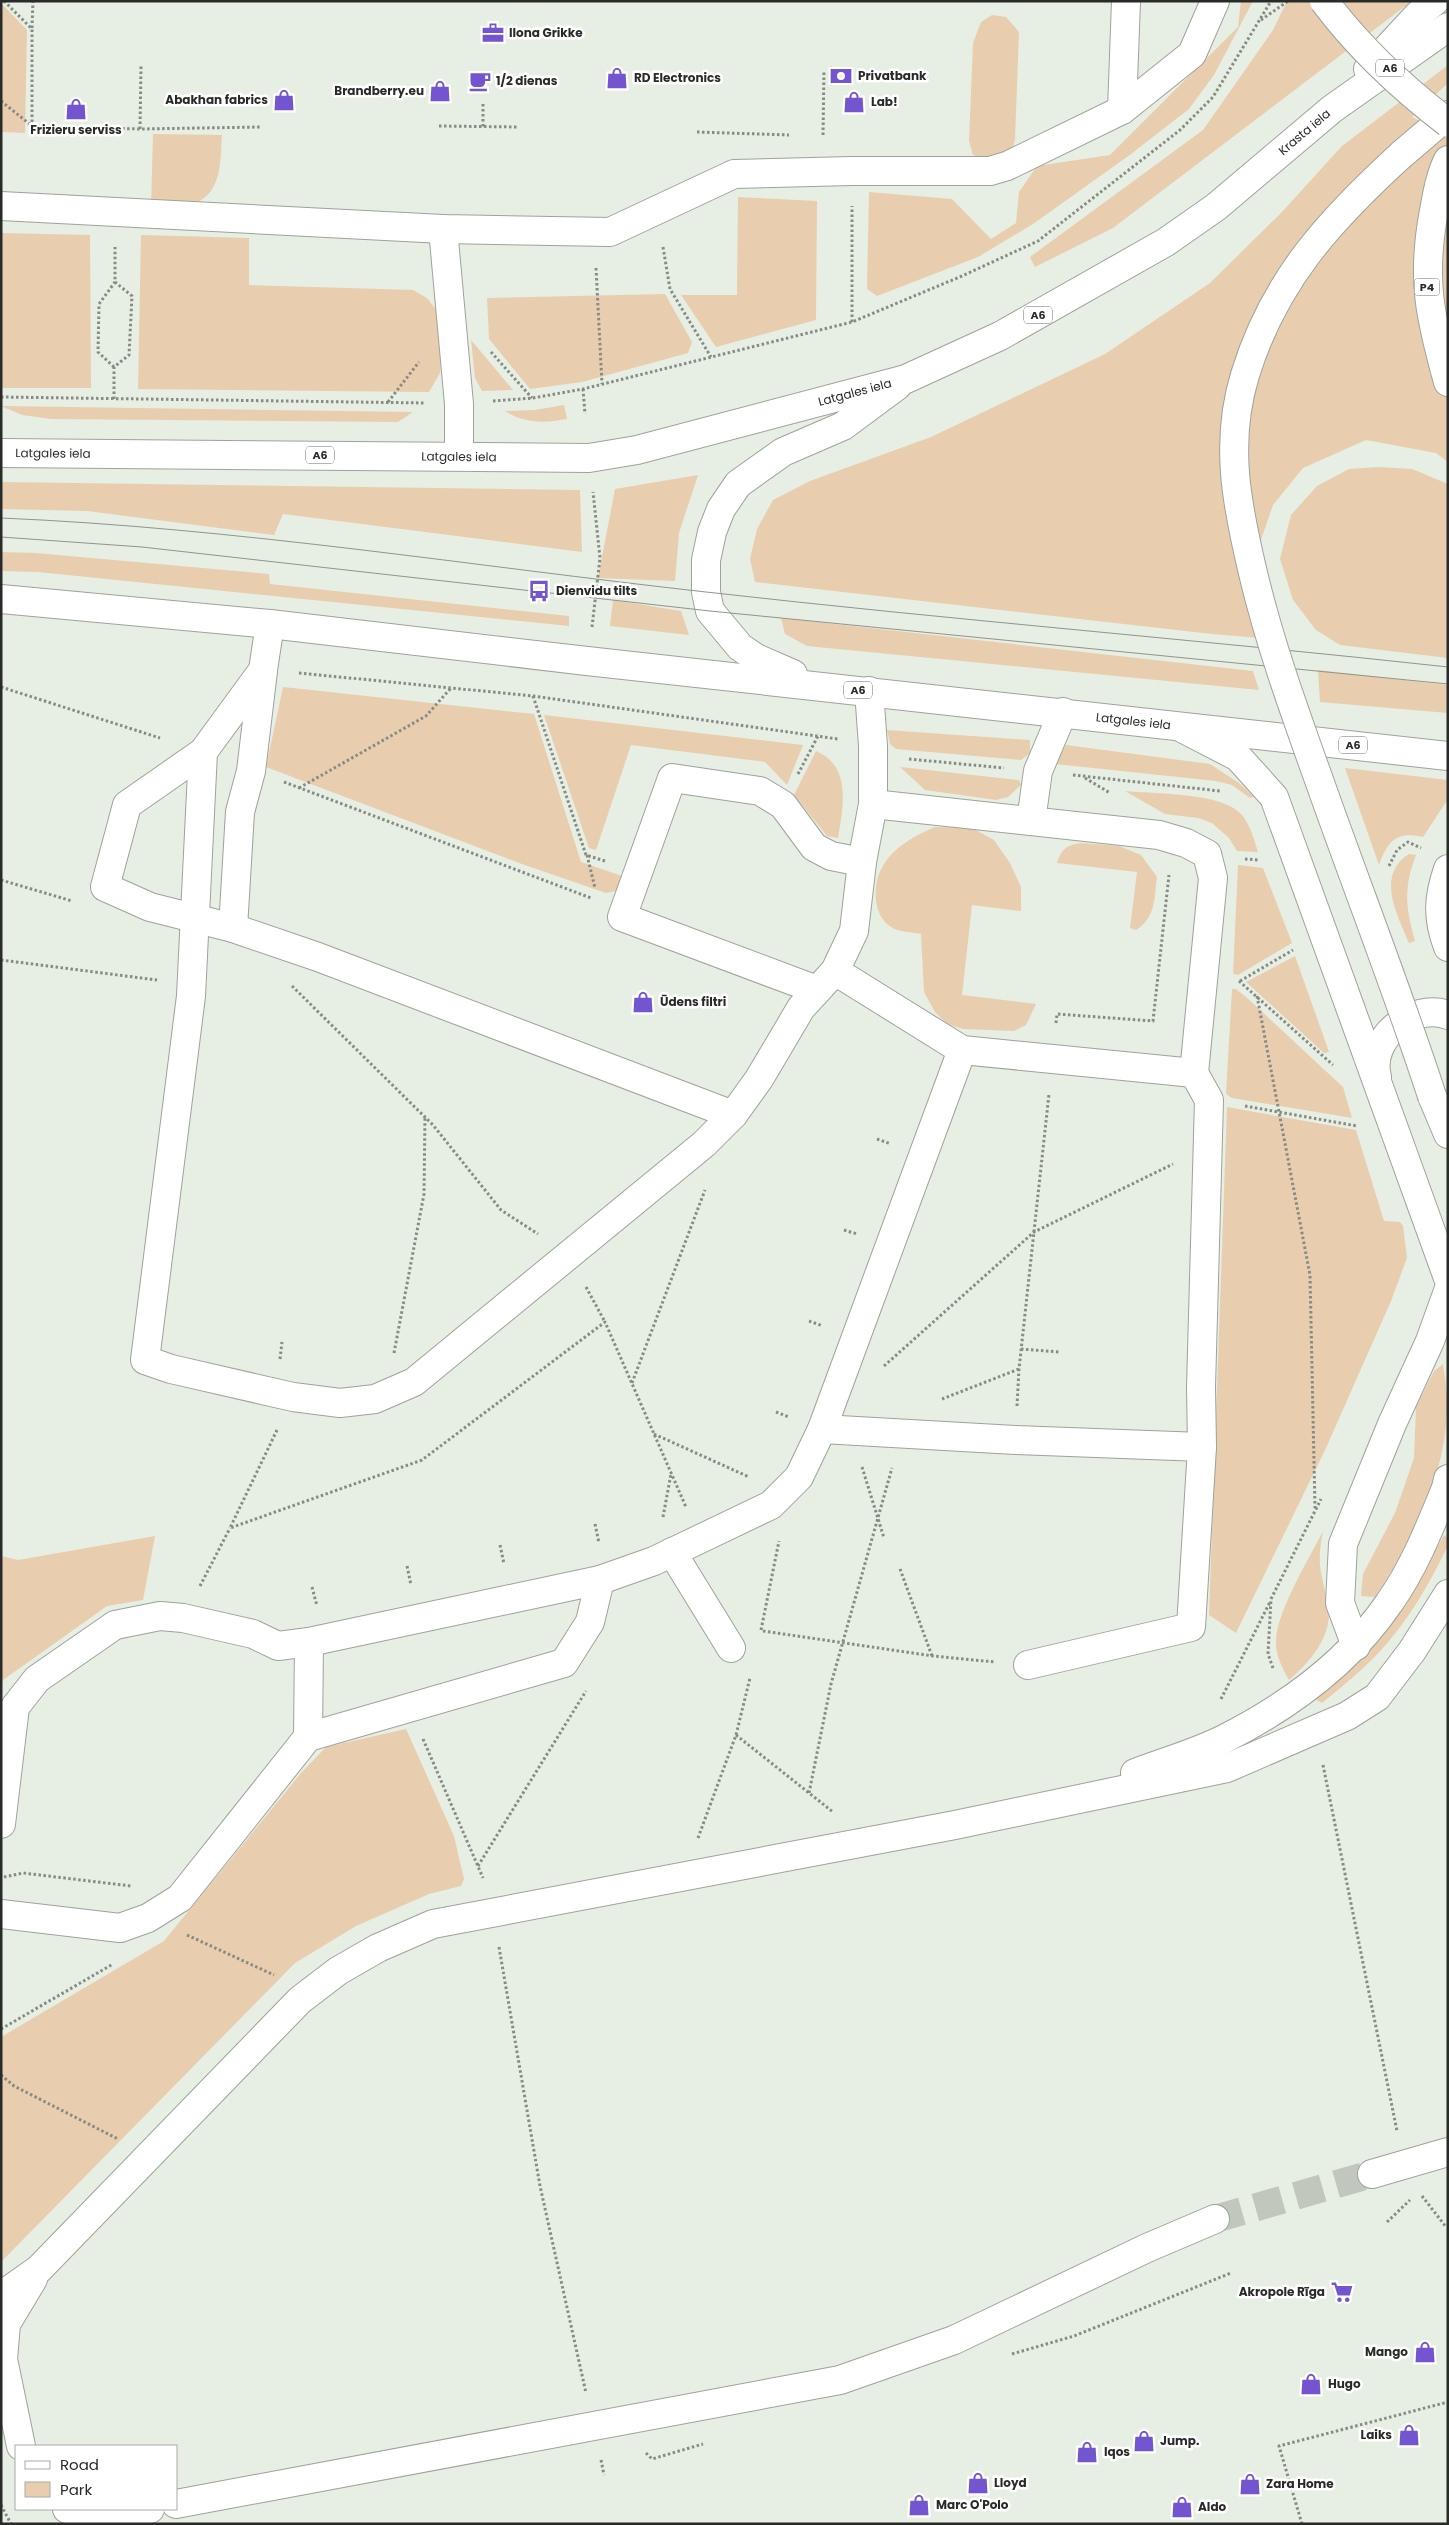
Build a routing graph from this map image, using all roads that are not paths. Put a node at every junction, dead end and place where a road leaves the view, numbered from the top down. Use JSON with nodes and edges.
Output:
{"nodes":[{"id":1,"x":1126,"y":1,"type":"edge"},
{"id":2,"x":1215,"y":1,"type":"edge"},
{"id":3,"x":1324,"y":1,"type":"edge"},
{"id":4,"x":1435,"y":1,"type":"edge"},
{"id":5,"x":1448,"y":27,"type":"edge"},
{"id":6,"x":1332,"y":108,"type":"junction"},
{"id":7,"x":1122,"y":110,"type":"junction"},
{"id":8,"x":1448,"y":115,"type":"edge"},
{"id":9,"x":1448,"y":123,"type":"edge"},
{"id":10,"x":1448,"y":160,"type":"edge"},
{"id":11,"x":1,"y":206,"type":"edge"},
{"id":12,"x":443,"y":229,"type":"junction"},
{"id":13,"x":1166,"y":242,"type":"joint"},
{"id":14,"x":906,"y":379,"type":"junction"},
{"id":15,"x":1448,"y":382,"type":"edge"},
{"id":16,"x":1,"y":453,"type":"edge"},
{"id":17,"x":458,"y":456,"type":"junction"},
{"id":18,"x":1,"y":599,"type":"edge"},
{"id":19,"x":270,"y":624,"type":"junction"},
{"id":20,"x":263,"y":670,"type":"junction"},
{"id":21,"x":819,"y":685,"type":"junction"},
{"id":22,"x":868,"y":691,"type":"junction"},
{"id":23,"x":1063,"y":712,"type":"junction"},
{"id":24,"x":1174,"y":724,"type":"junction"},
{"id":25,"x":202,"y":752,"type":"junction"},
{"id":26,"x":1448,"y":756,"type":"edge"},
{"id":27,"x":873,"y":804,"type":"junction"},
{"id":28,"x":1031,"y":821,"type":"junction"},
{"id":29,"x":862,"y":862,"type":"junction"},
{"id":30,"x":1448,"y":869,"type":"edge"},
{"id":31,"x":194,"y":918,"type":"junction"},
{"id":32,"x":233,"y":928,"type":"junction"},
{"id":33,"x":1448,"y":947,"type":"edge"},
{"id":34,"x":826,"y":981,"type":"junction"},
{"id":35,"x":1448,"y":1015,"type":"edge"},
{"id":36,"x":962,"y":1050,"type":"junction"},
{"id":37,"x":1194,"y":1073,"type":"junction"},
{"id":38,"x":1381,"y":1090,"type":"junction"},
{"id":39,"x":733,"y":1115,"type":"junction"},
{"id":40,"x":1448,"y":1134,"type":"edge"},
{"id":41,"x":1448,"y":1278,"type":"edge"},
{"id":42,"x":1448,"y":1291,"type":"edge"},
{"id":43,"x":822,"y":1429,"type":"junction"},
{"id":44,"x":1202,"y":1447,"type":"junction"},
{"id":45,"x":1448,"y":1479,"type":"edge"},
{"id":46,"x":672,"y":1552,"type":"junction"},
{"id":47,"x":600,"y":1580,"type":"junction"},
{"id":48,"x":1448,"y":1594,"type":"edge"},
{"id":49,"x":309,"y":1642,"type":"junction"},
{"id":50,"x":1356,"y":1646,"type":"junction"},
{"id":51,"x":731,"y":1648,"type":"dead end"},
{"id":52,"x":1028,"y":1665,"type":"road end"},
{"id":53,"x":308,"y":1737,"type":"junction"},
{"id":54,"x":1056,"y":1802,"type":"junction"},
{"id":55,"x":1,"y":1824,"type":"edge"},
{"id":56,"x":1,"y":1914,"type":"edge"},
{"id":57,"x":1448,"y":2152,"type":"edge"},
{"id":58,"x":1372,"y":2174,"type":"tunnel mouth"},
{"id":59,"x":1215,"y":2219,"type":"tunnel mouth"},
{"id":60,"x":39,"y":2269,"type":"junction"},
{"id":61,"x":1,"y":2296,"type":"edge"},
{"id":62,"x":21,"y":2445,"type":"edge"},
{"id":63,"x":178,"y":2504,"type":"edge"},
{"id":64,"x":103,"y":2510,"type":"edge"},
{"id":65,"x":139,"y":2511,"type":"edge"},
{"id":66,"x":88,"y":2524,"type":"edge"}],
"edges":[{"from":1,"to":7,"type":"main road"},
{"from":2,"to":7,"type":"main road"},
{"from":3,"to":9,"type":"main road","bridge":true},
{"from":4,"to":6,"type":"main road"},
{"from":5,"to":6,"type":"main road","name":"Krasta iela","number":"A6"},
{"from":6,"to":13,"type":"main road","name":"Krasta iela","number":"A6"},
{"from":7,"to":12,"type":"main road"},
{"from":8,"to":40,"type":"main road","bridge":true},
{"from":10,"to":15,"type":"main road","number":"P4"},
{"from":11,"to":12,"type":"main road"},
{"from":12,"to":17,"type":"main road"},
{"from":13,"to":14,"type":"main road","name":"Latgales iela","number":"A6"},
{"from":14,"to":17,"type":"main road","name":"Latgales iela","number":"A6"},
{"from":14,"to":21,"type":"main road","name":"Latgales iela","number":"A6"},
{"from":16,"to":17,"type":"main road","name":"Latgales iela","number":"A6"},
{"from":18,"to":19,"type":"main road","name":"Latgales iela","number":"A6"},
{"from":19,"to":20,"type":"main road"},
{"from":19,"to":21,"type":"main road","name":"Latgales iela","number":"A6"},
{"from":20,"to":25,"type":"main road"},
{"from":20,"to":32,"type":"main road"},
{"from":21,"to":22,"type":"main road","name":"Latgales iela","number":"A6"},
{"from":22,"to":23,"type":"main road","name":"Latgales iela","number":"A6"},
{"from":22,"to":27,"type":"main road"},
{"from":23,"to":24,"type":"main road","name":"Latgales iela","number":"A6"},
{"from":23,"to":28,"type":"main road"},
{"from":24,"to":26,"type":"main road","name":"Latgales iela","number":"A6"},
{"from":24,"to":38,"type":"main road"},
{"from":25,"to":31,"type":"main road"},
{"from":25,"to":31,"type":"main road"},
{"from":27,"to":28,"type":"main road"},
{"from":27,"to":29,"type":"main road"},
{"from":28,"to":37,"type":"main road"},
{"from":29,"to":34,"type":"main road"},
{"from":29,"to":34,"type":"main road"},
{"from":30,"to":33,"type":"main road"},
{"from":31,"to":32,"type":"main road"},
{"from":31,"to":39,"type":"main road"},
{"from":32,"to":39,"type":"main road"},
{"from":34,"to":36,"type":"main road"},
{"from":34,"to":39,"type":"main road"},
{"from":35,"to":38,"type":"main road"},
{"from":36,"to":37,"type":"main road"},
{"from":36,"to":43,"type":"main road"},
{"from":37,"to":44,"type":"main road"},
{"from":38,"to":41,"type":"main road"},
{"from":42,"to":50,"type":"main road"},
{"from":43,"to":44,"type":"main road"},
{"from":43,"to":46,"type":"main road"},
{"from":44,"to":52,"type":"main road"},
{"from":45,"to":50,"type":"main road"},
{"from":46,"to":47,"type":"main road"},
{"from":46,"to":51,"type":"main road"},
{"from":47,"to":49,"type":"main road"},
{"from":47,"to":53,"type":"main road"},
{"from":48,"to":54,"type":"main road"},
{"from":49,"to":53,"type":"main road"},
{"from":49,"to":55,"type":"main road"},
{"from":50,"to":54,"type":"main road"},
{"from":53,"to":56,"type":"main road"},
{"from":54,"to":60,"type":"main road"},
{"from":57,"to":58,"type":"main road"},
{"from":59,"to":63,"type":"main road"},
{"from":60,"to":61,"type":"main road"},
{"from":60,"to":62,"type":"main road"},
{"from":64,"to":65,"type":"main road"},
{"from":65,"to":66,"type":"main road"}]}
